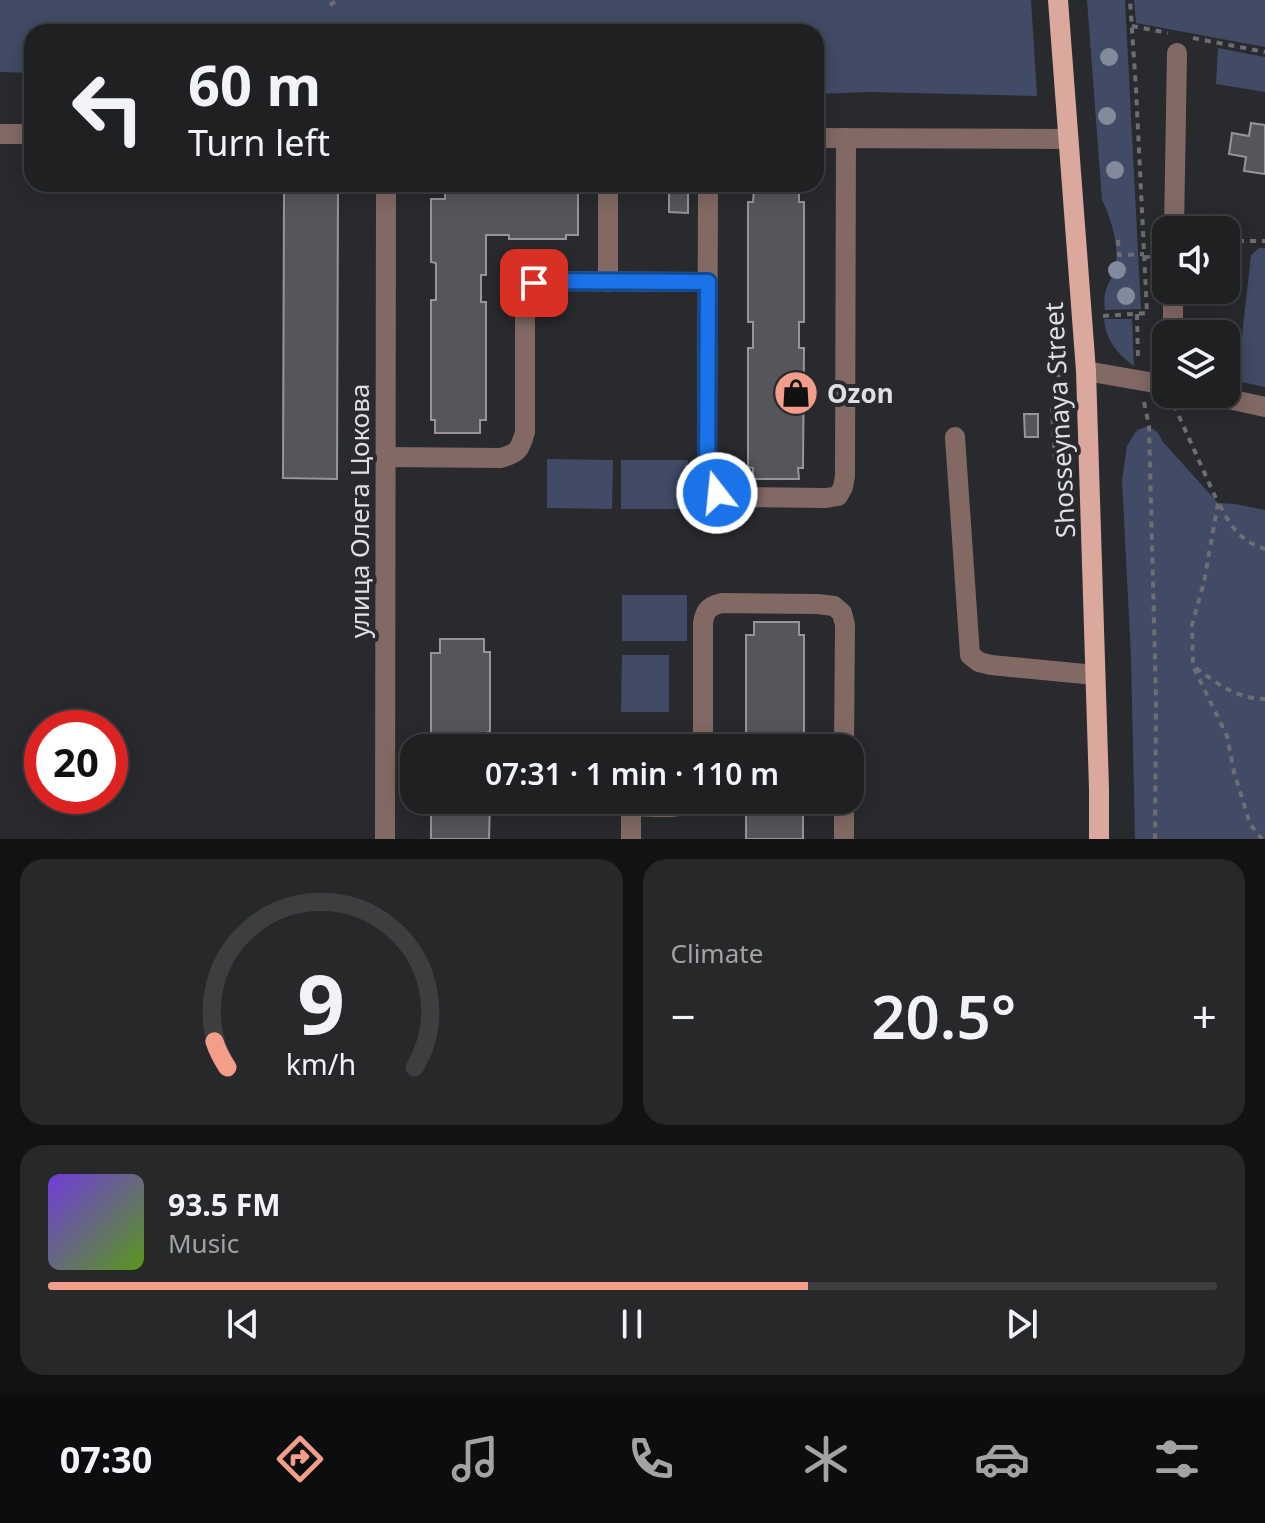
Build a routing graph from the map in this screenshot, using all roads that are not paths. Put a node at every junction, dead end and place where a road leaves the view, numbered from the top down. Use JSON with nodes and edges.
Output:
{"nodes":[{"id":1,"x":1058,"y":0,"type":"edge"},
{"id":2,"x":1177,"y":44,"type":"road end"},
{"id":3,"x":0,"y":134,"type":"edge"},
{"id":4,"x":24,"y":134,"type":"edge"},
{"id":5,"x":824,"y":138,"type":"edge"},
{"id":6,"x":846,"y":138,"type":"junction"},
{"id":7,"x":1068,"y":139,"type":"junction"},
{"id":8,"x":386,"y":192,"type":"edge"},
{"id":9,"x":608,"y":192,"type":"edge"},
{"id":10,"x":708,"y":192,"type":"edge"},
{"id":11,"x":1174,"y":216,"type":"edge"},
{"id":12,"x":608,"y":282,"type":"junction"},
{"id":13,"x":708,"y":282,"type":"junction"},
{"id":14,"x":1086,"y":371,"type":"junction"},
{"id":15,"x":1152,"y":382,"type":"edge"},
{"id":16,"x":1240,"y":401,"type":"edge"},
{"id":17,"x":1265,"y":407,"type":"edge"},
{"id":18,"x":955,"y":437,"type":"dead end"},
{"id":19,"x":385,"y":457,"type":"junction"},
{"id":20,"x":1095,"y":675,"type":"junction"},
{"id":21,"x":703,"y":734,"type":"edge"},
{"id":22,"x":844,"y":734,"type":"edge"},
{"id":23,"x":631,"y":814,"type":"edge"},
{"id":24,"x":844,"y":814,"type":"edge"},
{"id":25,"x":385,"y":839,"type":"edge"},
{"id":26,"x":631,"y":839,"type":"edge"},
{"id":27,"x":844,"y":839,"type":"edge"},
{"id":28,"x":1099,"y":839,"type":"edge"}],
"edges":[{"from":1,"to":7,"type":"main road","name":"Shosseynaya Street"},
{"from":2,"to":11,"type":"street"},
{"from":3,"to":4,"type":"street"},
{"from":5,"to":6,"type":"street"},
{"from":6,"to":7,"type":"street"},
{"from":6,"to":13,"type":"street"},
{"from":7,"to":14,"type":"main road","name":"Shosseynaya Street"},
{"from":8,"to":19,"type":"street","name":"улица Олега Цокова"},
{"from":9,"to":12,"type":"street"},
{"from":10,"to":13,"type":"street"},
{"from":12,"to":13,"type":"street"},
{"from":12,"to":19,"type":"street"},
{"from":14,"to":15,"type":"street"},
{"from":14,"to":20,"type":"main road","name":"Shosseynaya Street"},
{"from":16,"to":17,"type":"street"},
{"from":18,"to":20,"type":"street"},
{"from":19,"to":25,"type":"street","name":"улица Олега Цокова"},
{"from":20,"to":28,"type":"main road","name":"Shosseynaya Street"},
{"from":21,"to":22,"type":"street"},
{"from":23,"to":26,"type":"street"},
{"from":24,"to":27,"type":"street"}]}
